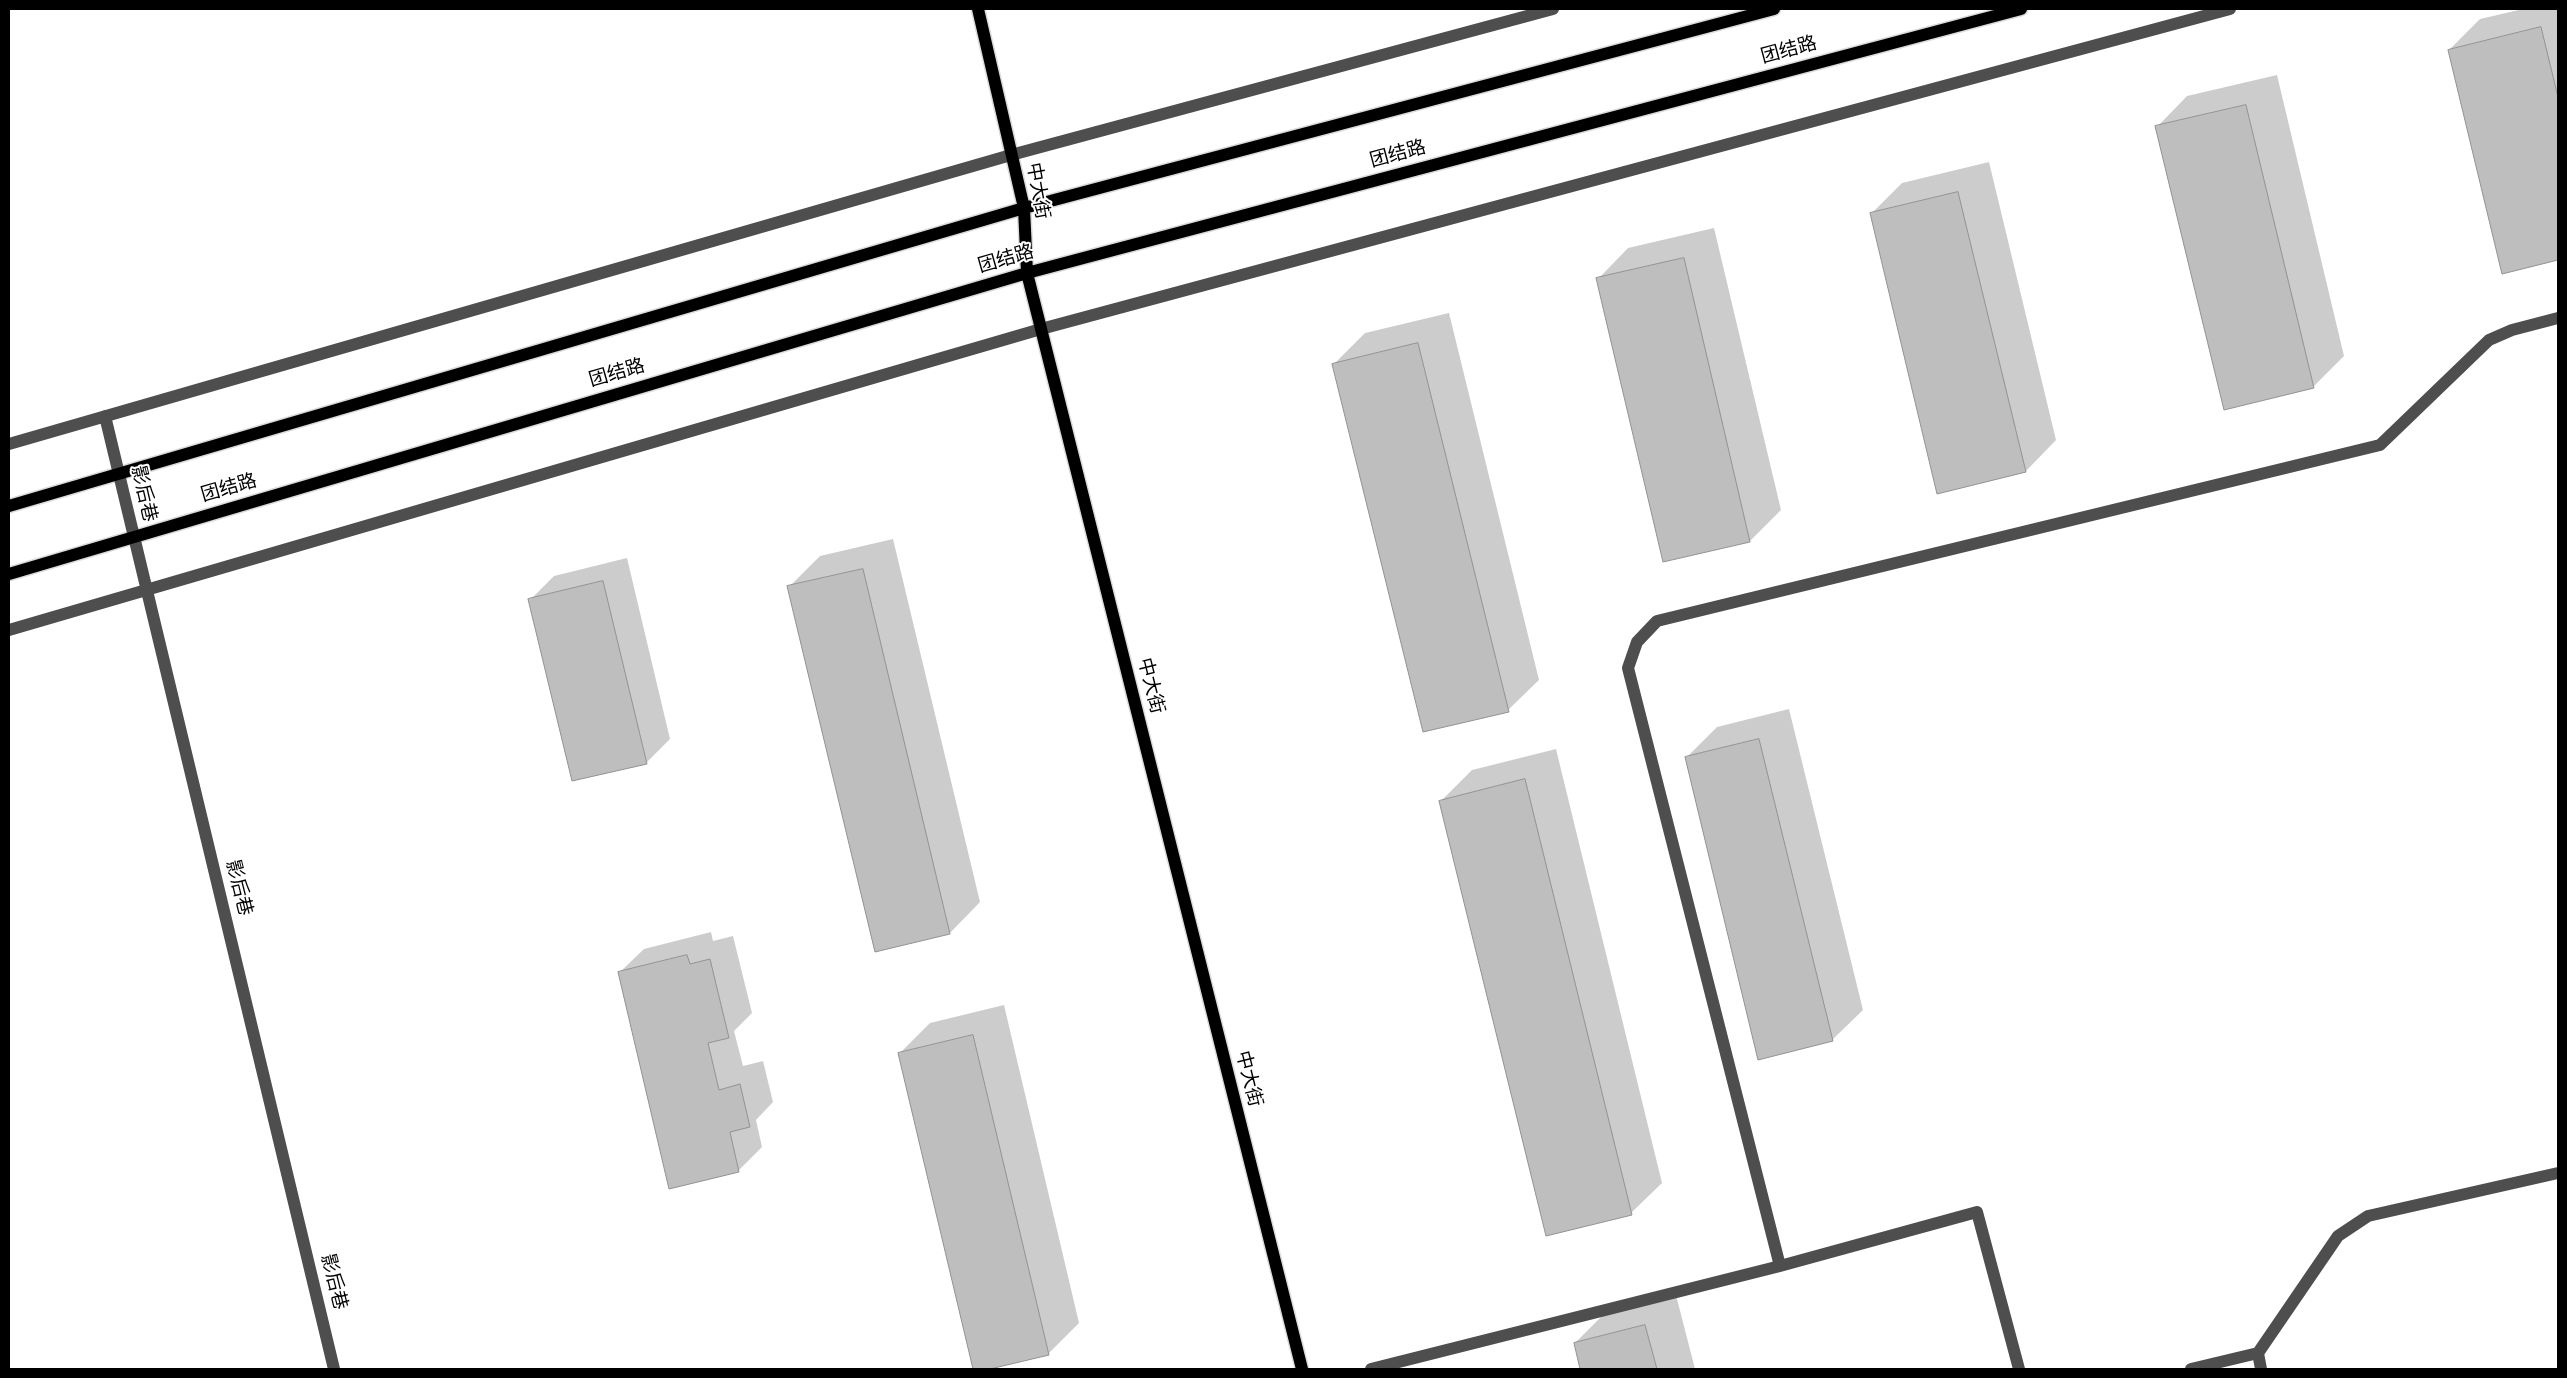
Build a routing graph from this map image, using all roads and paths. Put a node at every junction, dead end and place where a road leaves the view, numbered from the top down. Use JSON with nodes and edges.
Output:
{"nodes":[{"id":1,"x":978,"y":9,"type":"edge"},
{"id":2,"x":1552,"y":9,"type":"edge"},
{"id":3,"x":1774,"y":9,"type":"edge"},
{"id":4,"x":2021,"y":9,"type":"edge"},
{"id":5,"x":2230,"y":9,"type":"edge"},
{"id":6,"x":1997,"y":12,"type":"edge"},
{"id":7,"x":1011,"y":155,"type":"junction"},
{"id":8,"x":1024,"y":208,"type":"junction"},
{"id":9,"x":1027,"y":273,"type":"junction"},
{"id":10,"x":2558,"y":318,"type":"edge"},
{"id":11,"x":1041,"y":329,"type":"junction"},
{"id":12,"x":105,"y":416,"type":"junction"},
{"id":13,"x":9,"y":444,"type":"edge"},
{"id":14,"x":9,"y":506,"type":"edge"},
{"id":15,"x":9,"y":574,"type":"edge"},
{"id":16,"x":147,"y":591,"type":"junction"},
{"id":17,"x":9,"y":630,"type":"edge"},
{"id":18,"x":2558,"y":1173,"type":"edge"},
{"id":19,"x":1780,"y":1266,"type":"junction"},
{"id":20,"x":2258,"y":1353,"type":"junction"},
{"id":21,"x":334,"y":1369,"type":"edge"},
{"id":22,"x":1302,"y":1369,"type":"edge"},
{"id":23,"x":1371,"y":1369,"type":"edge"},
{"id":24,"x":2019,"y":1369,"type":"edge"},
{"id":25,"x":2191,"y":1369,"type":"edge"},
{"id":26,"x":2261,"y":1369,"type":"edge"}],
"edges":[{"from":1,"to":7,"type":"main road","name":"中大街"},
{"from":2,"to":7,"type":"street"},
{"from":3,"to":8,"type":"main road"},
{"from":4,"to":6,"type":"main road","name":"团结路"},
{"from":5,"to":11,"type":"street"},
{"from":6,"to":9,"type":"main road","name":"团结路"},
{"from":7,"to":8,"type":"main road","name":"中大街"},
{"from":7,"to":12,"type":"street"},
{"from":8,"to":9,"type":"main road","name":"中大街"},
{"from":8,"to":14,"type":"main road"},
{"from":9,"to":11,"type":"main road","name":"中大街"},
{"from":9,"to":15,"type":"main road","name":"团结路"},
{"from":10,"to":19,"type":"street"},
{"from":11,"to":16,"type":"street"},
{"from":11,"to":22,"type":"main road","name":"中大街"},
{"from":12,"to":13,"type":"street"},
{"from":12,"to":16,"type":"street","name":"影后巷"},
{"from":16,"to":17,"type":"street"},
{"from":16,"to":21,"type":"street","name":"影后巷"},
{"from":18,"to":20,"type":"street"},
{"from":19,"to":23,"type":"street"},
{"from":19,"to":24,"type":"street"},
{"from":20,"to":25,"type":"street"},
{"from":20,"to":26,"type":"street"}]}
